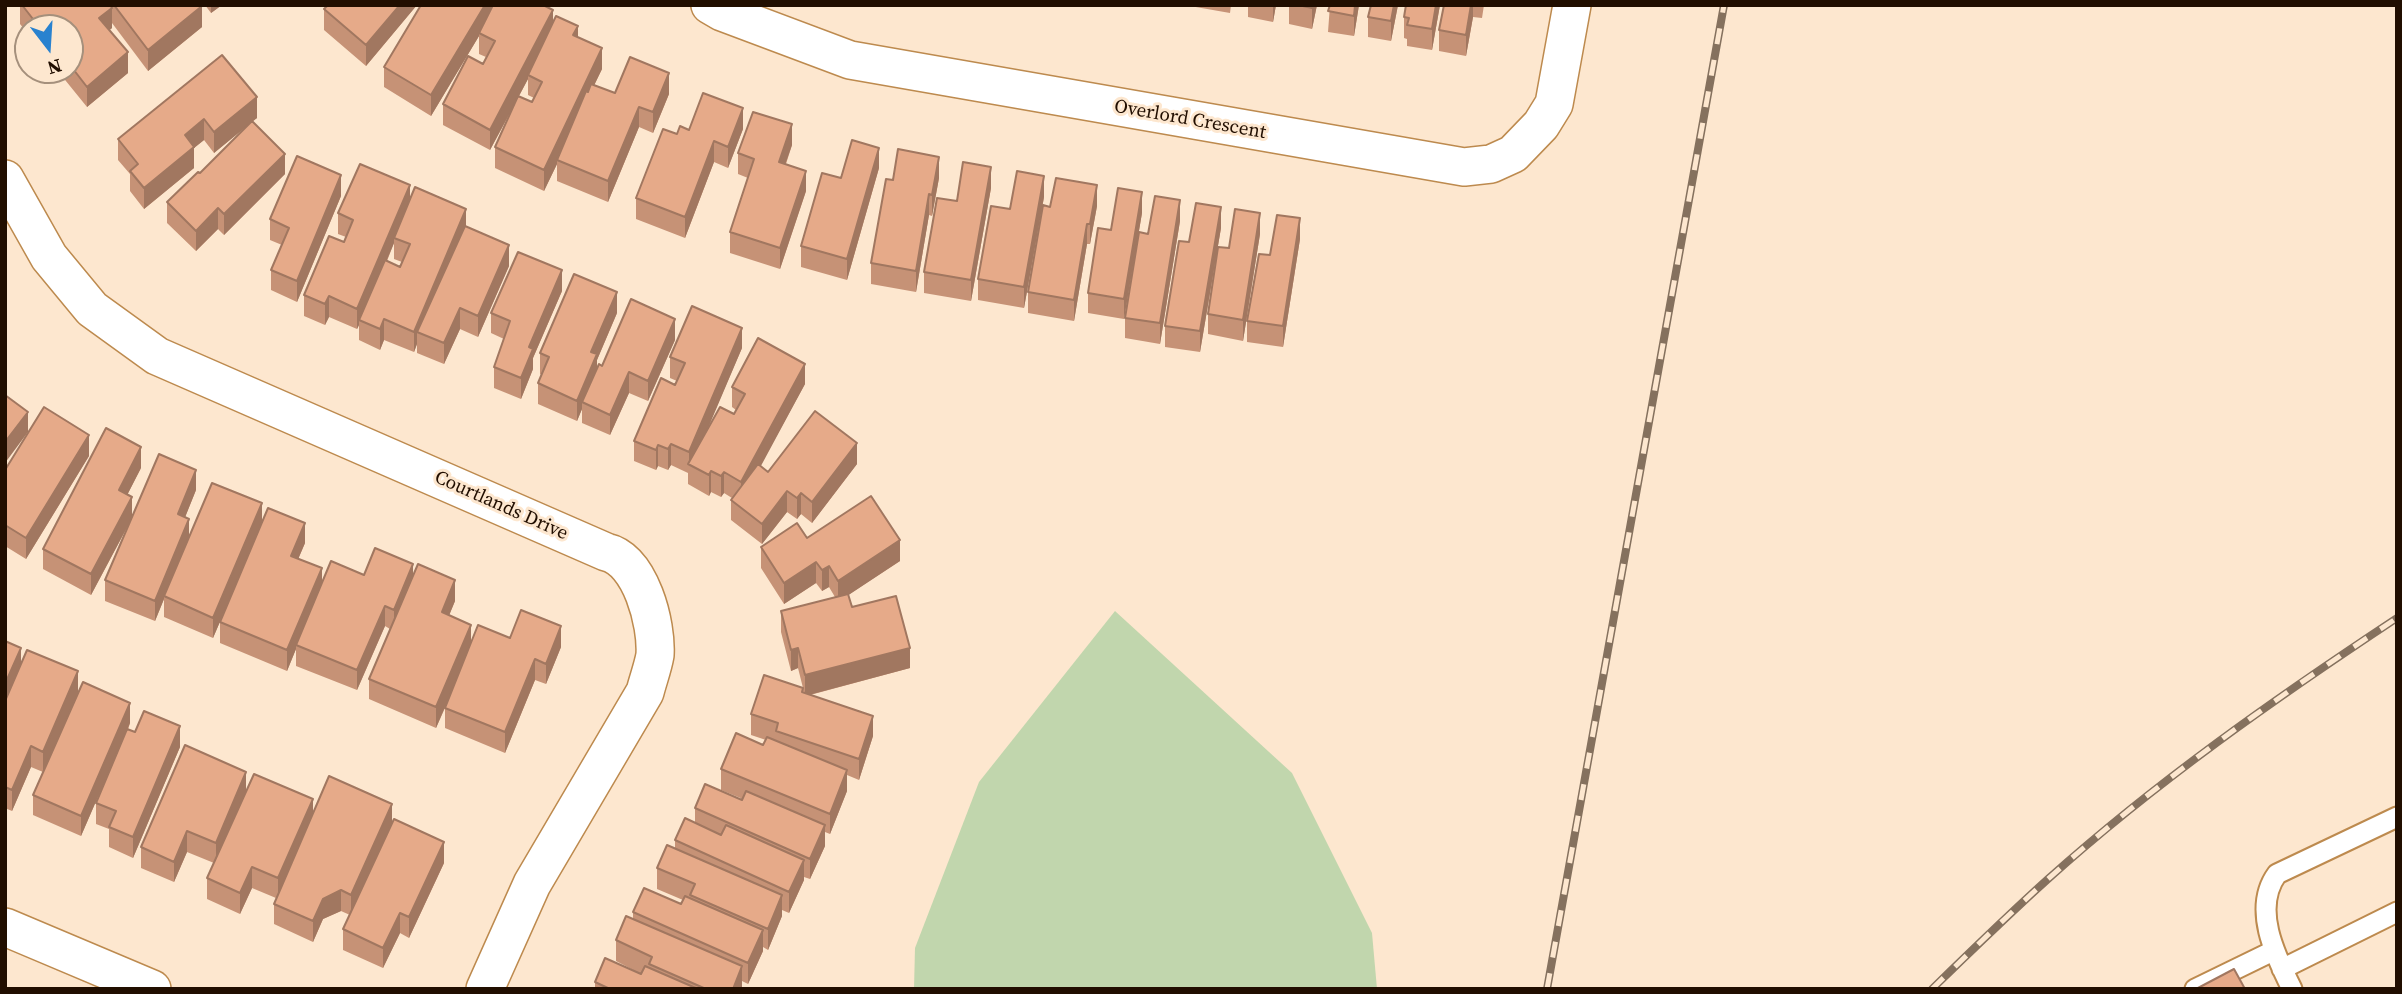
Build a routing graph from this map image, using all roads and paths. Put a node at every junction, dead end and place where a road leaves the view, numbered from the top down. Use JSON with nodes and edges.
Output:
{"nodes":[{"id":1,"x":710,"y":5,"type":"edge"},
{"id":2,"x":1572,"y":5,"type":"edge"},
{"id":3,"x":5,"y":179,"type":"edge"},
{"id":4,"x":2397,"y":817,"type":"edge"},
{"id":5,"x":2397,"y":912,"type":"edge"},
{"id":6,"x":5,"y":927,"type":"edge"},
{"id":7,"x":2273,"y":951,"type":"junction"},
{"id":8,"x":2282,"y":969,"type":"junction"},
{"id":9,"x":152,"y":989,"type":"edge"},
{"id":10,"x":485,"y":989,"type":"edge"},
{"id":11,"x":2195,"y":989,"type":"edge"},
{"id":12,"x":2292,"y":989,"type":"edge"}],
"edges":[{"from":1,"to":2,"type":"street","name":"Overlord Crescent"},
{"from":3,"to":10,"type":"street","name":"Courtlands Drive"},
{"from":4,"to":7,"type":"lane"},
{"from":5,"to":8,"type":"lane"},
{"from":6,"to":9,"type":"street"},
{"from":7,"to":8,"type":"lane"},
{"from":7,"to":11,"type":"lane"},
{"from":8,"to":12,"type":"lane"}]}
